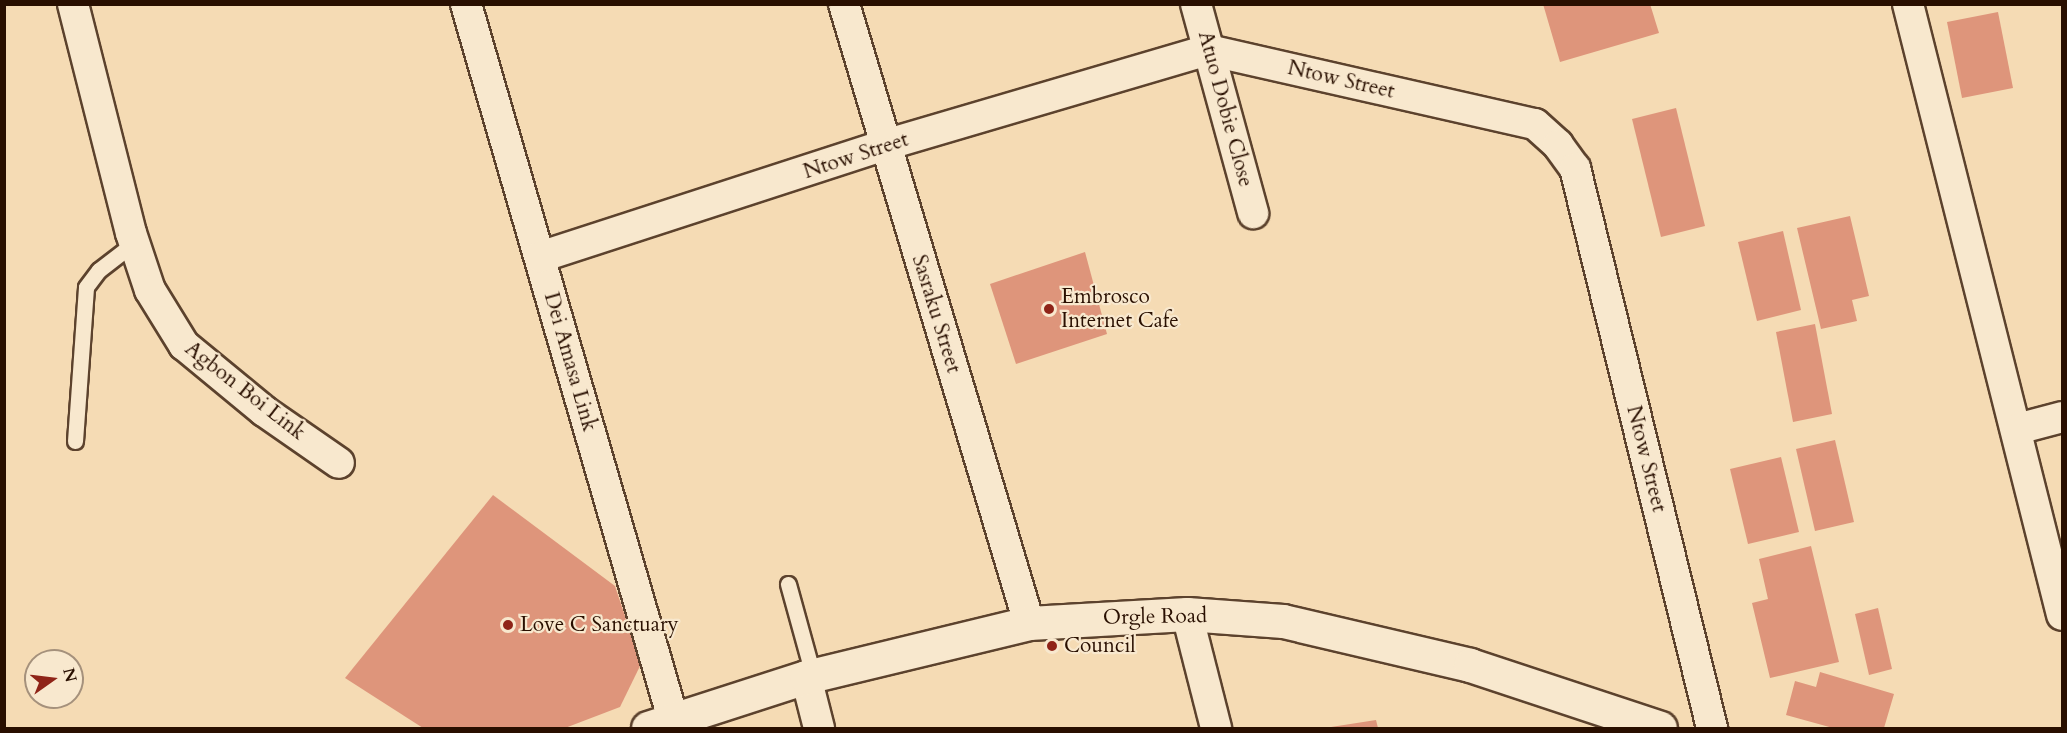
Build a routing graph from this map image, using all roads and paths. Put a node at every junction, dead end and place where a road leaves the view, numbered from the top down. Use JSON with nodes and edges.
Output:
{"nodes":[{"id":1,"x":73,"y":4,"type":"edge"},
{"id":2,"x":466,"y":4,"type":"edge"},
{"id":3,"x":844,"y":4,"type":"edge"},
{"id":4,"x":1196,"y":4,"type":"edge"},
{"id":5,"x":1908,"y":4,"type":"edge"},
{"id":6,"x":1208,"y":50,"type":"junction"},
{"id":7,"x":885,"y":146,"type":"junction"},
{"id":8,"x":1253,"y":213,"type":"dead end"},
{"id":9,"x":135,"y":243,"type":"junction"},
{"id":10,"x":540,"y":257,"type":"junction"},
{"id":11,"x":2062,"y":417,"type":"edge"},
{"id":12,"x":2017,"y":429,"type":"junction"},
{"id":13,"x":75,"y":441,"type":"dead end"},
{"id":14,"x":339,"y":463,"type":"dead end"},
{"id":15,"x":788,"y":584,"type":"dead end"},
{"id":16,"x":1187,"y":614,"type":"junction"},
{"id":17,"x":2062,"y":615,"type":"edge"},
{"id":18,"x":1029,"y":623,"type":"junction"},
{"id":19,"x":809,"y":676,"type":"junction"},
{"id":20,"x":661,"y":724,"type":"edge"},
{"id":21,"x":819,"y":729,"type":"edge"},
{"id":22,"x":1216,"y":729,"type":"edge"},
{"id":23,"x":1660,"y":729,"type":"edge"},
{"id":24,"x":1712,"y":729,"type":"edge"}],
"edges":[{"from":1,"to":9,"type":"street","name":"Agbon Boi Link"},
{"from":2,"to":10,"type":"street","name":"Dei Amasa Link"},
{"from":3,"to":7,"type":"street","name":"Sasraku Street"},
{"from":4,"to":6,"type":"street","name":"Atuo Dobie Close"},
{"from":5,"to":12,"type":"street"},
{"from":6,"to":7,"type":"street","name":"Ntow Street"},
{"from":6,"to":8,"type":"street","name":"Atuo Dobie Close"},
{"from":6,"to":24,"type":"street","name":"Ntow Street"},
{"from":7,"to":10,"type":"street","name":"Ntow Street"},
{"from":7,"to":18,"type":"street","name":"Sasraku Street"},
{"from":9,"to":13,"type":"lane"},
{"from":9,"to":14,"type":"street","name":"Agbon Boi Link"},
{"from":10,"to":20,"type":"street","name":"Dei Amasa Link"},
{"from":11,"to":12,"type":"street"},
{"from":12,"to":17,"type":"street"},
{"from":15,"to":19,"type":"lane"},
{"from":16,"to":18,"type":"street","name":"Orgle Road"},
{"from":16,"to":22,"type":"street"},
{"from":16,"to":23,"type":"street","name":"Orgle Road"},
{"from":18,"to":19,"type":"street","name":"Orgle Road"},
{"from":19,"to":20,"type":"street","name":"Orgle Road"},
{"from":19,"to":21,"type":"street"}]}
